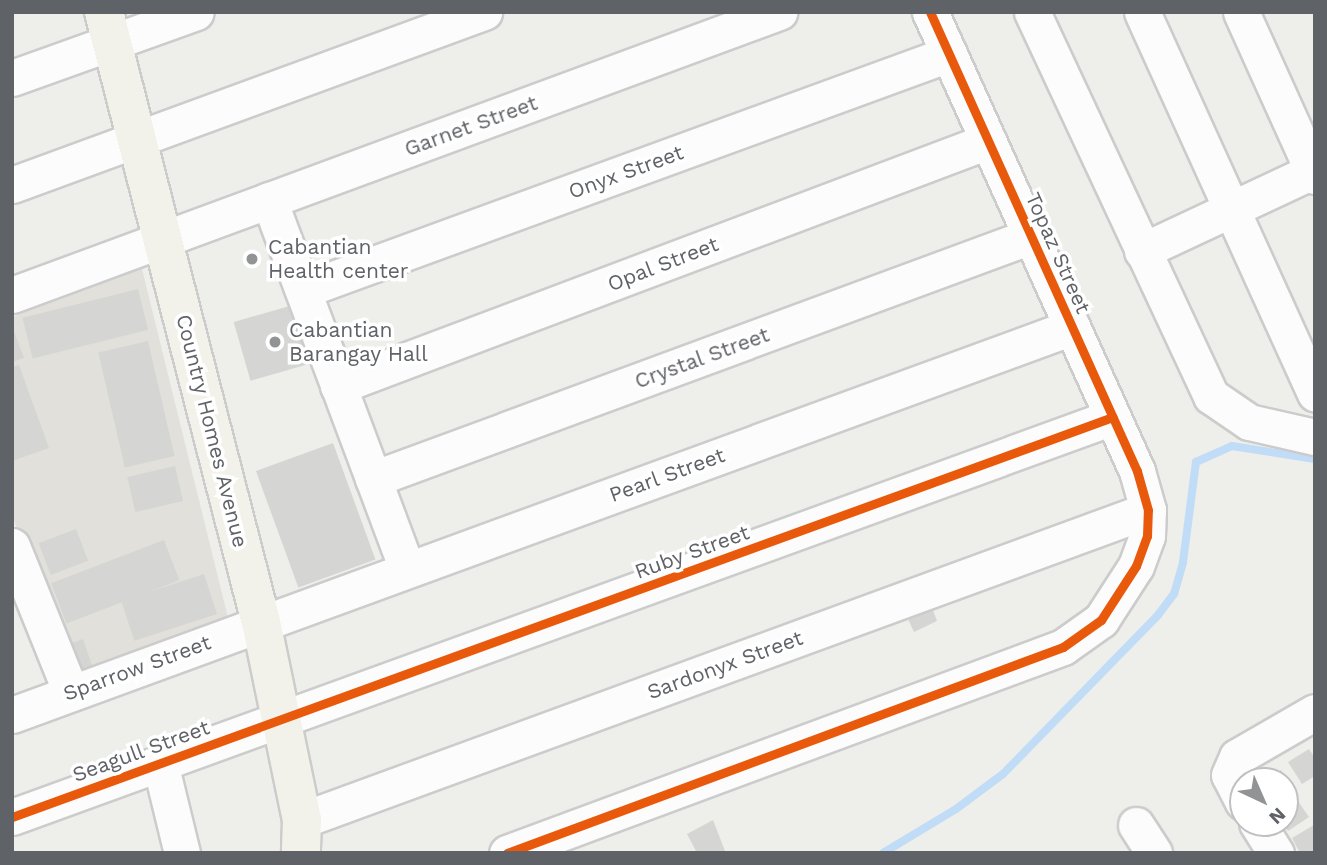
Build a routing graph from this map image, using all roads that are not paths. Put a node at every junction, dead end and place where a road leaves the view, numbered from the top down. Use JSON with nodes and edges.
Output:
{"nodes":[{"id":1,"x":196,"y":12,"type":"edge"},
{"id":2,"x":484,"y":12,"type":"edge"},
{"id":3,"x":779,"y":12,"type":"edge"},
{"id":4,"x":930,"y":12,"type":"edge"},
{"id":5,"x":1032,"y":12,"type":"edge"},
{"id":6,"x":1142,"y":12,"type":"edge"},
{"id":7,"x":1241,"y":12,"type":"edge"},
{"id":8,"x":108,"y":27,"type":"edge"},
{"id":9,"x":949,"y":54,"type":"junction"},
{"id":10,"x":12,"y":78,"type":"edge"},
{"id":11,"x":137,"y":139,"type":"junction"},
{"id":12,"x":988,"y":141,"type":"junction"},
{"id":13,"x":1314,"y":172,"type":"edge"},
{"id":14,"x":12,"y":185,"type":"edge"},
{"id":15,"x":269,"y":200,"type":"junction"},
{"id":16,"x":1231,"y":209,"type":"junction"},
{"id":17,"x":1031,"y":236,"type":"junction"},
{"id":18,"x":162,"y":239,"type":"junction"},
{"id":19,"x":1142,"y":251,"type":"junction"},
{"id":20,"x":303,"y":290,"type":"junction"},
{"id":21,"x":12,"y":295,"type":"edge"},
{"id":22,"x":1072,"y":327,"type":"junction"},
{"id":23,"x":338,"y":386,"type":"junction"},
{"id":24,"x":1315,"y":394,"type":"edge"},
{"id":25,"x":1113,"y":417,"type":"junction"},
{"id":26,"x":1315,"y":437,"type":"edge"},
{"id":27,"x":373,"y":479,"type":"junction"},
{"id":28,"x":1148,"y":510,"type":"junction"},
{"id":29,"x":12,"y":546,"type":"edge"},
{"id":30,"x":407,"y":569,"type":"junction"},
{"id":31,"x":23,"y":601,"type":"edge"},
{"id":32,"x":261,"y":622,"type":"junction"},
{"id":33,"x":71,"y":693,"type":"junction"},
{"id":34,"x":12,"y":715,"type":"edge"},
{"id":35,"x":282,"y":719,"type":"junction"},
{"id":36,"x":1310,"y":724,"type":"edge"},
{"id":37,"x":160,"y":763,"type":"junction"},
{"id":38,"x":1230,"y":767,"type":"edge"},
{"id":39,"x":12,"y":817,"type":"edge"},
{"id":40,"x":302,"y":836,"type":"edge"},
{"id":41,"x":1265,"y":837,"type":"edge"},
{"id":42,"x":182,"y":853,"type":"edge"},
{"id":43,"x":507,"y":853,"type":"edge"},
{"id":44,"x":1276,"y":853,"type":"edge"}],
"edges":[{"from":1,"to":8,"type":"street"},
{"from":2,"to":11,"type":"street"},
{"from":3,"to":15,"type":"street","name":"Garnet Street"},
{"from":4,"to":9,"type":"street","name":"Topaz Street"},
{"from":5,"to":19,"type":"street"},
{"from":6,"to":16,"type":"street"},
{"from":7,"to":13,"type":"street"},
{"from":8,"to":10,"type":"street"},
{"from":8,"to":11,"type":"main road","name":"Country Homes Avenue"},
{"from":9,"to":12,"type":"street","name":"Topaz Street"},
{"from":9,"to":20,"type":"street","name":"Onyx Street"},
{"from":11,"to":14,"type":"street"},
{"from":11,"to":18,"type":"main road","name":"Country Homes Avenue"},
{"from":12,"to":17,"type":"street","name":"Topaz Street"},
{"from":12,"to":23,"type":"street","name":"Opal Street"},
{"from":13,"to":16,"type":"street"},
{"from":15,"to":18,"type":"street","name":"Garnet Street"},
{"from":15,"to":20,"type":"street"},
{"from":16,"to":19,"type":"street"},
{"from":16,"to":24,"type":"street"},
{"from":17,"to":22,"type":"street","name":"Topaz Street"},
{"from":17,"to":27,"type":"street","name":"Crystal Street"},
{"from":18,"to":21,"type":"street","name":"Garnet Street"},
{"from":18,"to":32,"type":"main road","name":"Country Homes Avenue"},
{"from":19,"to":26,"type":"street"},
{"from":20,"to":23,"type":"street"},
{"from":22,"to":25,"type":"street","name":"Topaz Street"},
{"from":22,"to":30,"type":"street","name":"Pearl Street"},
{"from":23,"to":27,"type":"street"},
{"from":25,"to":28,"type":"street","name":"Topaz Street"},
{"from":25,"to":35,"type":"street","name":"Ruby Street"},
{"from":27,"to":30,"type":"street"},
{"from":28,"to":40,"type":"street","name":"Sardonyx Street"},
{"from":28,"to":43,"type":"street"},
{"from":29,"to":31,"type":"street"},
{"from":30,"to":32,"type":"street","name":"Pearl Street"},
{"from":31,"to":33,"type":"street"},
{"from":32,"to":33,"type":"street","name":"Sparrow Street"},
{"from":32,"to":35,"type":"main road","name":"Country Homes Avenue"},
{"from":33,"to":34,"type":"street","name":"Sparrow Street"},
{"from":35,"to":37,"type":"street","name":"Seagull Street"},
{"from":35,"to":40,"type":"main road","name":"Country Homes Avenue"},
{"from":36,"to":38,"type":"street"},
{"from":37,"to":39,"type":"street","name":"Seagull Street"},
{"from":37,"to":42,"type":"street"},
{"from":41,"to":44,"type":"street"}]}
